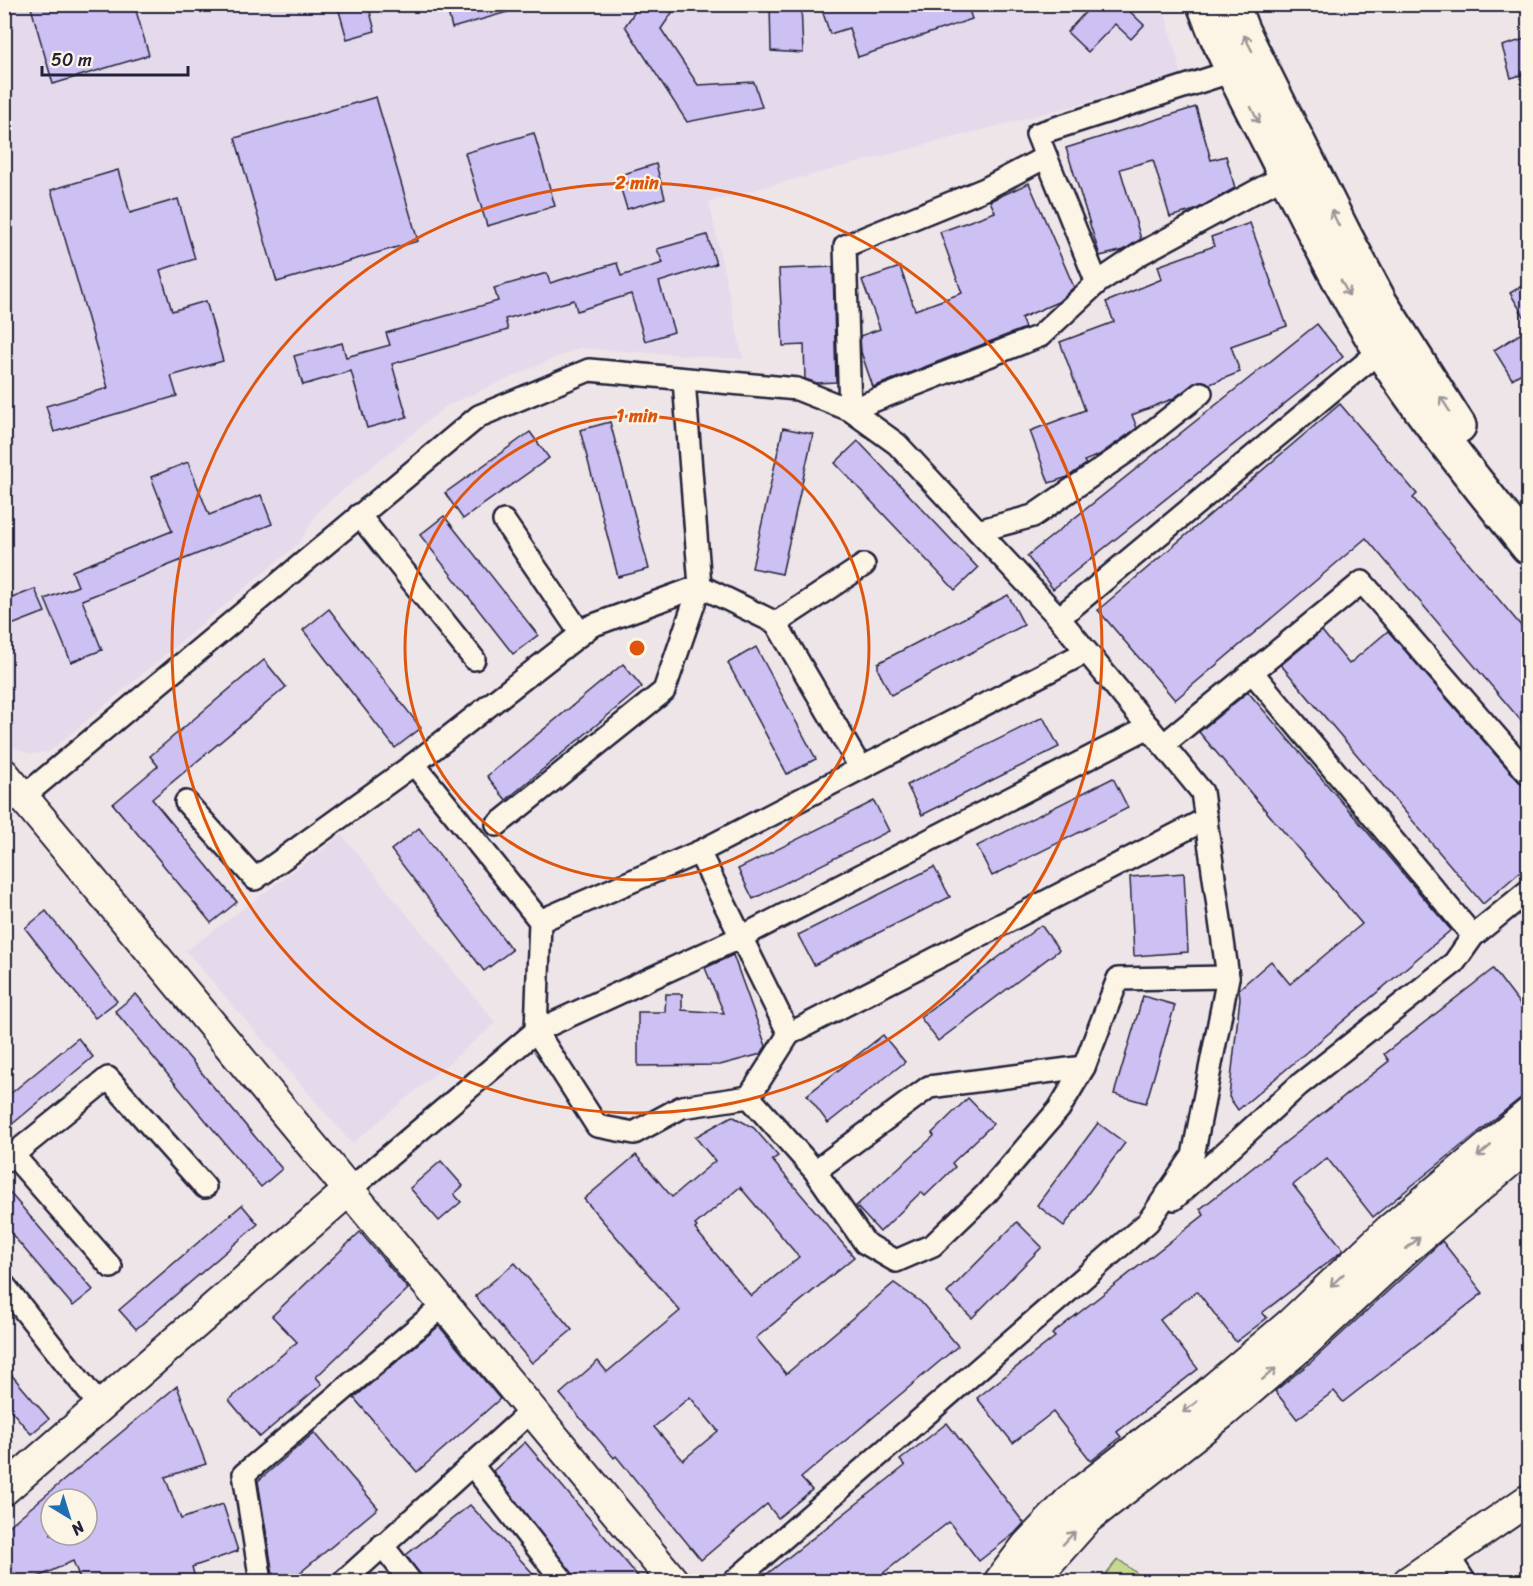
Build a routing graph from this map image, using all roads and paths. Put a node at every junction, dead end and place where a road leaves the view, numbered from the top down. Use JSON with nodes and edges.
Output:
{"nodes":[{"id":1,"x":1204,"y":4,"type":"edge"},
{"id":2,"x":1232,"y":4,"type":"edge"},
{"id":3,"x":1233,"y":71,"type":"junction"},
{"id":4,"x":1046,"y":157,"type":"junction"},
{"id":5,"x":1286,"y":175,"type":"junction"},
{"id":6,"x":1097,"y":283,"type":"junction"},
{"id":7,"x":1381,"y":350,"type":"junction"},
{"id":8,"x":684,"y":380,"type":"junction"},
{"id":9,"x":1202,"y":393,"type":"dead end"},
{"id":10,"x":850,"y":410,"type":"junction"},
{"id":11,"x":359,"y":515,"type":"junction"},
{"id":12,"x":1528,"y":519,"type":"edge"},
{"id":13,"x":504,"y":520,"type":"dead end"},
{"id":14,"x":978,"y":531,"type":"junction"},
{"id":15,"x":1528,"y":547,"type":"edge"},
{"id":16,"x":864,"y":565,"type":"dead end"},
{"id":17,"x":700,"y":586,"type":"junction"},
{"id":18,"x":1059,"y":618,"type":"junction"},
{"id":19,"x":776,"y":623,"type":"junction"},
{"id":20,"x":581,"y":634,"type":"junction"},
{"id":21,"x":1086,"y":652,"type":"junction"},
{"id":22,"x":474,"y":659,"type":"dead end"},
{"id":23,"x":1252,"y":672,"type":"junction"},
{"id":24,"x":1149,"y":727,"type":"junction"},
{"id":25,"x":1163,"y":745,"type":"junction"},
{"id":26,"x":414,"y":764,"type":"junction"},
{"id":27,"x":860,"y":767,"type":"junction"},
{"id":28,"x":1528,"y":773,"type":"edge"},
{"id":29,"x":4,"y":774,"type":"edge"},
{"id":30,"x":186,"y":802,"type":"dead end"},
{"id":31,"x":14,"y":804,"type":"edge"},
{"id":32,"x":1206,"y":819,"type":"junction"},
{"id":33,"x":497,"y":825,"type":"dead end"},
{"id":34,"x":699,"y":852,"type":"junction"},
{"id":35,"x":1528,"y":891,"type":"edge"},
{"id":36,"x":540,"y":921,"type":"junction"},
{"id":37,"x":1473,"y":936,"type":"junction"},
{"id":38,"x":741,"y":937,"type":"junction"},
{"id":39,"x":1228,"y":977,"type":"junction"},
{"id":40,"x":536,"y":1031,"type":"junction"},
{"id":41,"x":789,"y":1034,"type":"junction"},
{"id":42,"x":1084,"y":1067,"type":"junction"},
{"id":43,"x":748,"y":1097,"type":"junction"},
{"id":44,"x":1528,"y":1114,"type":"edge"},
{"id":45,"x":1528,"y":1146,"type":"edge"},
{"id":46,"x":9,"y":1159,"type":"edge"},
{"id":47,"x":815,"y":1171,"type":"junction"},
{"id":48,"x":205,"y":1187,"type":"dead end"},
{"id":49,"x":348,"y":1191,"type":"junction"},
{"id":50,"x":1148,"y":1222,"type":"junction"},
{"id":51,"x":111,"y":1267,"type":"dead end"},
{"id":52,"x":4,"y":1285,"type":"edge"},
{"id":53,"x":444,"y":1305,"type":"junction"},
{"id":54,"x":100,"y":1406,"type":"junction"},
{"id":55,"x":532,"y":1410,"type":"junction"},
{"id":56,"x":472,"y":1465,"type":"junction"},
{"id":57,"x":4,"y":1490,"type":"edge"},
{"id":58,"x":1528,"y":1500,"type":"edge"},
{"id":59,"x":382,"y":1545,"type":"junction"},
{"id":60,"x":1447,"y":1554,"type":"junction"},
{"id":61,"x":1034,"y":1563,"type":"edge"},
{"id":62,"x":261,"y":1581,"type":"edge"},
{"id":63,"x":343,"y":1581,"type":"edge"},
{"id":64,"x":411,"y":1581,"type":"edge"},
{"id":65,"x":564,"y":1581,"type":"edge"},
{"id":66,"x":674,"y":1581,"type":"edge"},
{"id":67,"x":733,"y":1581,"type":"edge"},
{"id":68,"x":999,"y":1581,"type":"edge"},
{"id":69,"x":1408,"y":1581,"type":"edge"},
{"id":70,"x":1465,"y":1581,"type":"edge"}],
"edges":[{"from":1,"to":3,"type":"highway"},
{"from":12,"to":2,"type":"highway","one_way":true},
{"from":3,"to":4,"type":"street"},
{"from":3,"to":5,"type":"highway","one_way":true},
{"from":4,"to":6,"type":"street"},
{"from":4,"to":10,"type":"street"},
{"from":5,"to":6,"type":"street"},
{"from":5,"to":7,"type":"highway","one_way":true},
{"from":6,"to":10,"type":"street"},
{"from":7,"to":15,"type":"highway"},
{"from":7,"to":18,"type":"street"},
{"from":8,"to":10,"type":"street"},
{"from":8,"to":11,"type":"street"},
{"from":8,"to":17,"type":"street"},
{"from":9,"to":14,"type":"street"},
{"from":10,"to":14,"type":"street"},
{"from":11,"to":22,"type":"street"},
{"from":11,"to":31,"type":"street"},
{"from":13,"to":20,"type":"street"},
{"from":14,"to":18,"type":"street"},
{"from":16,"to":19,"type":"street"},
{"from":17,"to":19,"type":"street"},
{"from":17,"to":20,"type":"street"},
{"from":17,"to":33,"type":"street"},
{"from":18,"to":21,"type":"street"},
{"from":19,"to":27,"type":"street"},
{"from":20,"to":26,"type":"street"},
{"from":21,"to":24,"type":"street"},
{"from":21,"to":27,"type":"street"},
{"from":23,"to":25,"type":"street"},
{"from":23,"to":28,"type":"street"},
{"from":23,"to":37,"type":"street"},
{"from":24,"to":25,"type":"street"},
{"from":24,"to":38,"type":"street"},
{"from":25,"to":32,"type":"street"},
{"from":26,"to":30,"type":"street"},
{"from":26,"to":36,"type":"street"},
{"from":27,"to":34,"type":"street"},
{"from":29,"to":31,"type":"street"},
{"from":31,"to":49,"type":"street"},
{"from":32,"to":39,"type":"street"},
{"from":32,"to":41,"type":"street"},
{"from":34,"to":36,"type":"street"},
{"from":34,"to":38,"type":"street"},
{"from":35,"to":37,"type":"street"},
{"from":36,"to":40,"type":"street"},
{"from":37,"to":50,"type":"street"},
{"from":38,"to":40,"type":"street"},
{"from":38,"to":41,"type":"street"},
{"from":39,"to":42,"type":"street"},
{"from":39,"to":50,"type":"street"},
{"from":40,"to":43,"type":"street"},
{"from":40,"to":49,"type":"street"},
{"from":41,"to":43,"type":"street"},
{"from":42,"to":47,"type":"street"},
{"from":42,"to":47,"type":"street"},
{"from":43,"to":47,"type":"street"},
{"from":44,"to":61,"type":"street","one_way":true},
{"from":61,"to":45,"type":"street","one_way":true},
{"from":46,"to":48,"type":"street"},
{"from":46,"to":51,"type":"street"},
{"from":49,"to":53,"type":"street"},
{"from":49,"to":54,"type":"street"},
{"from":50,"to":67,"type":"street"},
{"from":52,"to":54,"type":"street"},
{"from":53,"to":55,"type":"street"},
{"from":53,"to":62,"type":"street"},
{"from":54,"to":57,"type":"street"},
{"from":55,"to":56,"type":"street"},
{"from":55,"to":66,"type":"street"},
{"from":56,"to":59,"type":"street"},
{"from":56,"to":65,"type":"street"},
{"from":58,"to":60,"type":"street"},
{"from":59,"to":63,"type":"street"},
{"from":59,"to":64,"type":"street"},
{"from":60,"to":69,"type":"street"},
{"from":60,"to":70,"type":"street"},
{"from":61,"to":68,"type":"street"}]}
